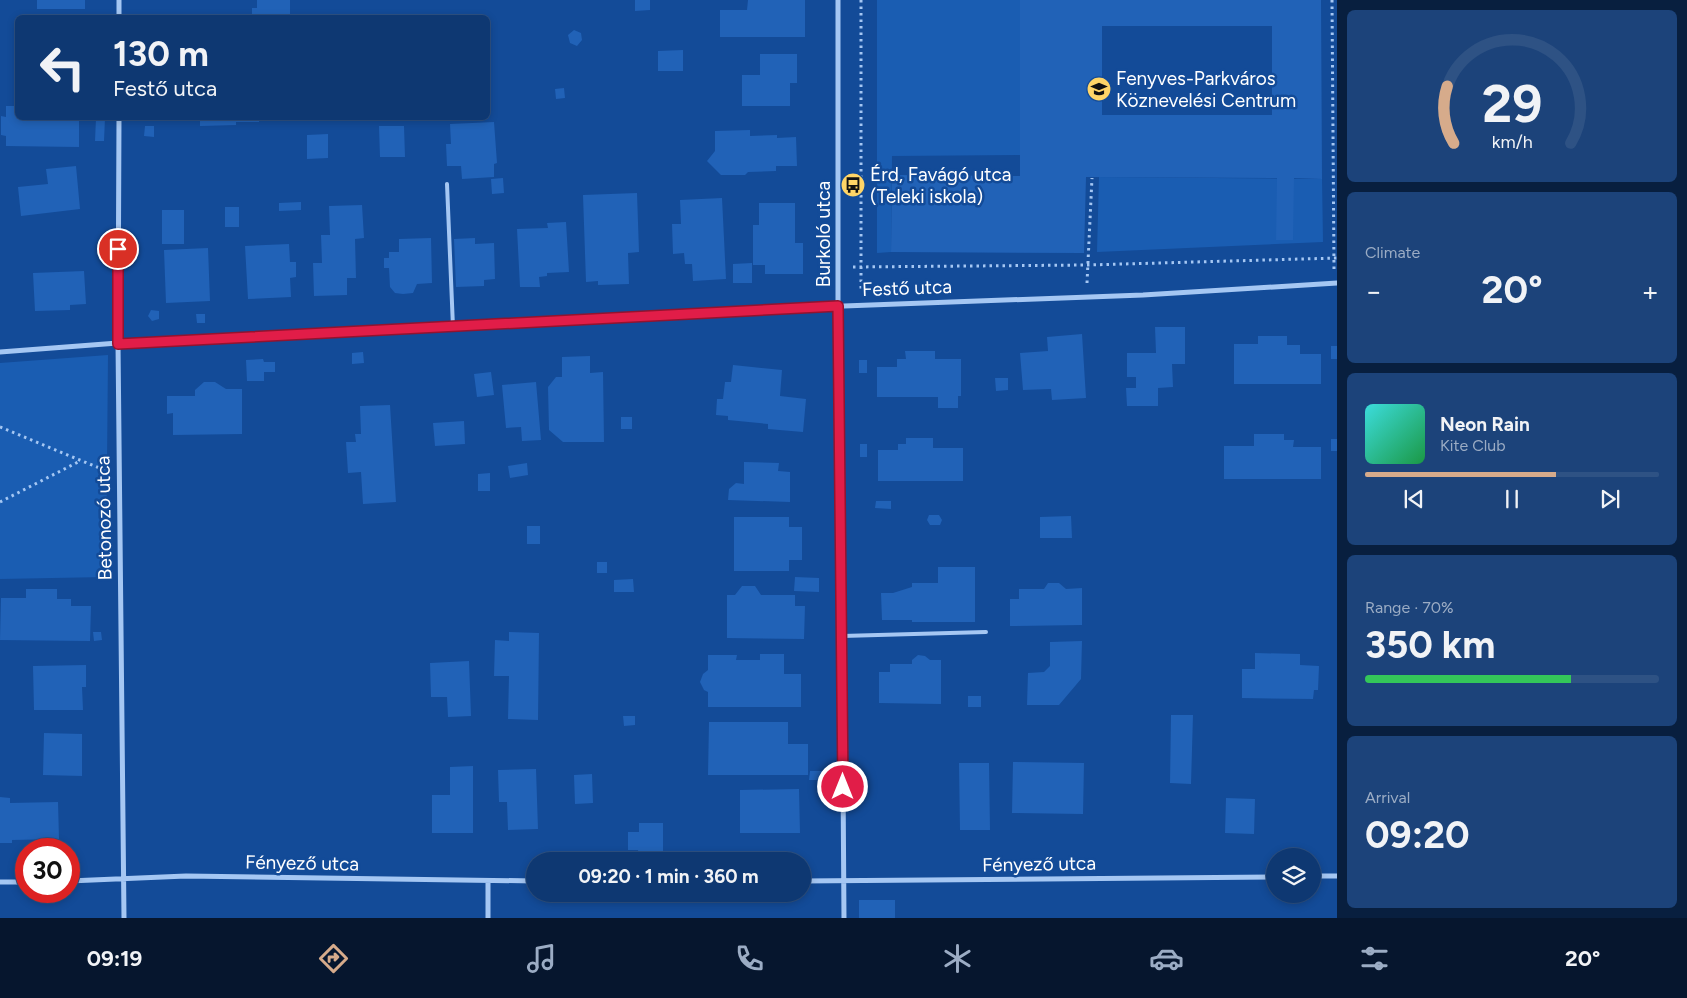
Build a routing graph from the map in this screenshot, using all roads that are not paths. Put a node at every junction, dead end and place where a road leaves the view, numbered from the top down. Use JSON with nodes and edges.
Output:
{"nodes":[{"id":1,"x":119,"y":0,"type":"edge"},
{"id":2,"x":838,"y":0,"type":"edge"},
{"id":3,"x":119,"y":15,"type":"edge"},
{"id":4,"x":119,"y":120,"type":"edge"},
{"id":5,"x":447,"y":184,"type":"dead end"},
{"id":6,"x":1336,"y":283,"type":"edge"},
{"id":7,"x":838,"y":306,"type":"junction"},
{"id":8,"x":453,"y":327,"type":"junction"},
{"id":9,"x":118,"y":344,"type":"junction"},
{"id":10,"x":0,"y":352,"type":"edge"},
{"id":11,"x":986,"y":632,"type":"dead end"},
{"id":12,"x":842,"y":636,"type":"junction"},
{"id":13,"x":1321,"y":876,"type":"edge"},
{"id":14,"x":1337,"y":876,"type":"edge"},
{"id":15,"x":1266,"y":877,"type":"edge"},
{"id":16,"x":123,"y":880,"type":"junction"},
{"id":17,"x":80,"y":881,"type":"edge"},
{"id":18,"x":488,"y":881,"type":"junction"},
{"id":19,"x":526,"y":881,"type":"edge"},
{"id":20,"x":811,"y":881,"type":"edge"},
{"id":21,"x":844,"y":881,"type":"junction"},
{"id":22,"x":0,"y":882,"type":"edge"},
{"id":23,"x":15,"y":882,"type":"edge"},
{"id":24,"x":124,"y":918,"type":"edge"},
{"id":25,"x":488,"y":918,"type":"edge"},
{"id":26,"x":844,"y":918,"type":"edge"}],
"edges":[{"from":1,"to":3,"type":"street"},
{"from":2,"to":7,"type":"street","name":"Burkoló utca"},
{"from":4,"to":9,"type":"street","name":"Betonozó utca"},
{"from":5,"to":8,"type":"lane"},
{"from":6,"to":7,"type":"street","name":"Festő utca"},
{"from":7,"to":8,"type":"street","name":"Festő utca"},
{"from":7,"to":12,"type":"street","name":"Burkoló utca"},
{"from":8,"to":9,"type":"street","name":"Festő utca"},
{"from":9,"to":10,"type":"street","name":"Festő utca"},
{"from":9,"to":16,"type":"street","name":"Betonozó utca"},
{"from":11,"to":12,"type":"lane"},
{"from":12,"to":21,"type":"street","name":"Burkoló utca"},
{"from":13,"to":14,"type":"street"},
{"from":15,"to":21,"type":"street","name":"Fényező utca"},
{"from":16,"to":17,"type":"street","name":"Fényező utca"},
{"from":16,"to":18,"type":"street","name":"Fényező utca"},
{"from":16,"to":24,"type":"street","name":"Betonozó utca"},
{"from":18,"to":19,"type":"street","name":"Fényező utca"},
{"from":18,"to":25,"type":"street"},
{"from":20,"to":21,"type":"street","name":"Fényező utca"},
{"from":21,"to":26,"type":"street","name":"Burkoló utca"},
{"from":22,"to":23,"type":"street"}]}
